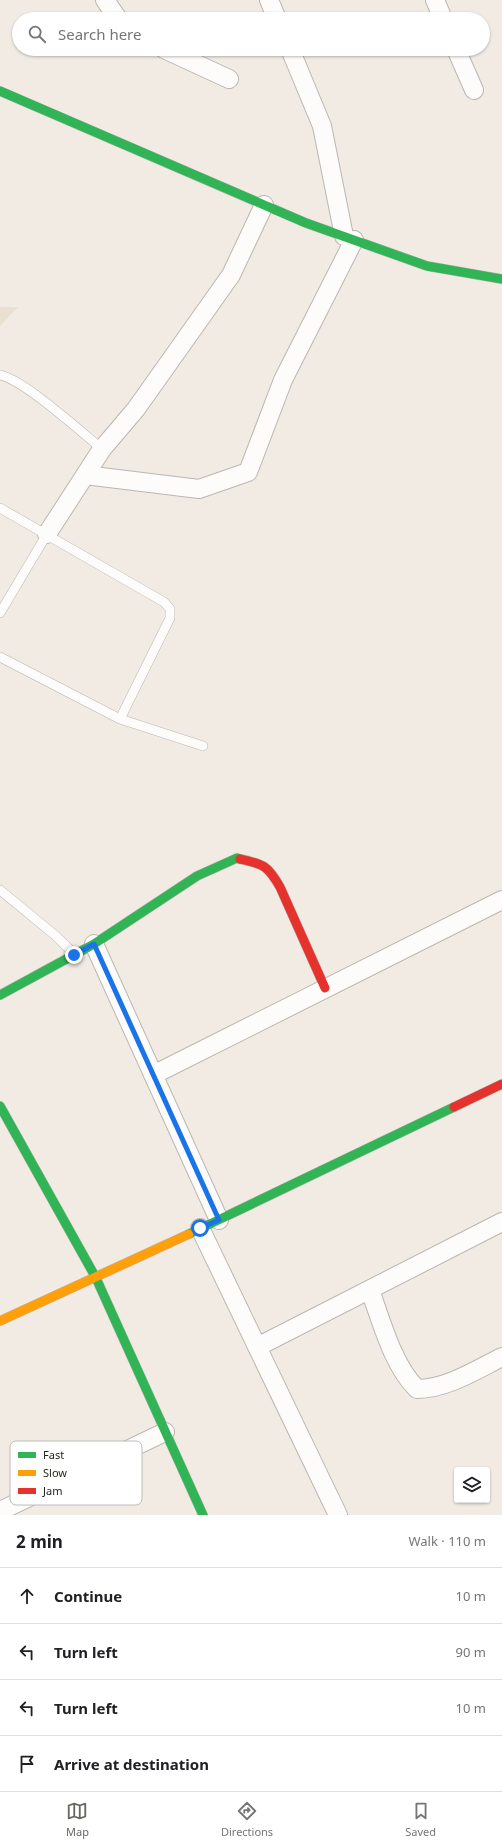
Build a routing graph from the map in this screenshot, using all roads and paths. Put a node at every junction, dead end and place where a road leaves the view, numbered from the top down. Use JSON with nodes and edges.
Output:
{"nodes":[{"id":1,"x":105,"y":0,"type":"edge"},
{"id":2,"x":269,"y":0,"type":"edge"},
{"id":3,"x":435,"y":0,"type":"edge"},
{"id":4,"x":113,"y":12,"type":"edge"},
{"id":5,"x":274,"y":12,"type":"edge"},
{"id":6,"x":440,"y":12,"type":"edge"},
{"id":7,"x":179,"y":56,"type":"edge"},
{"id":8,"x":293,"y":56,"type":"edge"},
{"id":9,"x":459,"y":56,"type":"edge"},
{"id":10,"x":229,"y":80,"type":"dead end"},
{"id":11,"x":474,"y":90,"type":"dead end"},
{"id":12,"x":0,"y":91,"type":"edge"},
{"id":13,"x":264,"y":205,"type":"junction"},
{"id":14,"x":349,"y":238,"type":"junction"},
{"id":15,"x":502,"y":279,"type":"edge"},
{"id":16,"x":0,"y":375,"type":"edge"},
{"id":17,"x":102,"y":449,"type":"junction"},
{"id":18,"x":85,"y":475,"type":"junction"},
{"id":19,"x":0,"y":508,"type":"edge"},
{"id":20,"x":47,"y":534,"type":"junction"},
{"id":21,"x":0,"y":612,"type":"edge"},
{"id":22,"x":0,"y":657,"type":"edge"},
{"id":23,"x":120,"y":719,"type":"junction"},
{"id":24,"x":203,"y":746,"type":"dead end"},
{"id":25,"x":0,"y":890,"type":"edge"},
{"id":26,"x":502,"y":900,"type":"edge"},
{"id":27,"x":94,"y":944,"type":"junction"},
{"id":28,"x":74,"y":955,"type":"junction"},
{"id":29,"x":325,"y":988,"type":"junction"},
{"id":30,"x":0,"y":994,"type":"edge"},
{"id":31,"x":153,"y":1075,"type":"junction"},
{"id":32,"x":502,"y":1084,"type":"edge"},
{"id":33,"x":0,"y":1106,"type":"edge"},
{"id":34,"x":6,"y":1131,"type":"edge"},
{"id":35,"x":219,"y":1220,"type":"junction"},
{"id":36,"x":502,"y":1222,"type":"edge"},
{"id":37,"x":200,"y":1228,"type":"junction"},
{"id":38,"x":96,"y":1278,"type":"junction"},
{"id":39,"x":370,"y":1290,"type":"junction"},
{"id":40,"x":0,"y":1321,"type":"edge"},
{"id":41,"x":257,"y":1347,"type":"junction"},
{"id":42,"x":502,"y":1357,"type":"edge"},
{"id":43,"x":166,"y":1432,"type":"junction"},
{"id":44,"x":142,"y":1443,"type":"edge"},
{"id":45,"x":13,"y":1505,"type":"edge"},
{"id":46,"x":0,"y":1511,"type":"edge"},
{"id":47,"x":202,"y":1515,"type":"edge"},
{"id":48,"x":338,"y":1515,"type":"edge"}],
"edges":[{"from":1,"to":4,"type":"street"},
{"from":2,"to":5,"type":"street"},
{"from":3,"to":6,"type":"street"},
{"from":7,"to":10,"type":"street"},
{"from":8,"to":14,"type":"street"},
{"from":9,"to":11,"type":"street"},
{"from":12,"to":13,"type":"street"},
{"from":13,"to":14,"type":"street"},
{"from":13,"to":17,"type":"street"},
{"from":14,"to":15,"type":"street"},
{"from":14,"to":18,"type":"street"},
{"from":16,"to":17,"type":"lane"},
{"from":17,"to":18,"type":"street"},
{"from":18,"to":20,"type":"street"},
{"from":19,"to":20,"type":"lane"},
{"from":20,"to":21,"type":"lane"},
{"from":20,"to":23,"type":"lane"},
{"from":22,"to":23,"type":"lane"},
{"from":23,"to":24,"type":"lane"},
{"from":25,"to":28,"type":"lane"},
{"from":26,"to":29,"type":"street"},
{"from":27,"to":28,"type":"street"},
{"from":27,"to":29,"type":"street"},
{"from":27,"to":31,"type":"street"},
{"from":28,"to":30,"type":"street"},
{"from":29,"to":31,"type":"street"},
{"from":31,"to":35,"type":"street"},
{"from":32,"to":35,"type":"street"},
{"from":33,"to":34,"type":"street"},
{"from":34,"to":38,"type":"street"},
{"from":35,"to":37,"type":"street"},
{"from":36,"to":39,"type":"street"},
{"from":37,"to":38,"type":"street"},
{"from":37,"to":41,"type":"street"},
{"from":38,"to":40,"type":"street"},
{"from":38,"to":43,"type":"street"},
{"from":39,"to":41,"type":"street"},
{"from":39,"to":42,"type":"street"},
{"from":41,"to":48,"type":"street"},
{"from":43,"to":44,"type":"street"},
{"from":43,"to":47,"type":"street"},
{"from":45,"to":46,"type":"street"}]}
